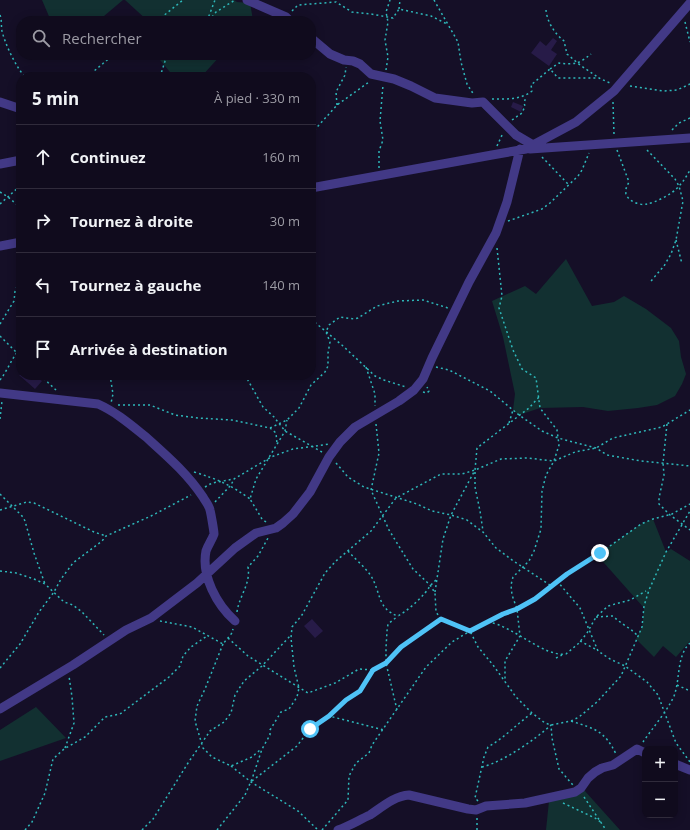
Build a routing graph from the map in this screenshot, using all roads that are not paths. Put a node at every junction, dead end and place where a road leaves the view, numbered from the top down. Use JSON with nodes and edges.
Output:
{"nodes":[{"id":1,"x":247,"y":0,"type":"edge"},
{"id":2,"x":688,"y":6,"type":"edge"},
{"id":3,"x":282,"y":16,"type":"edge"},
{"id":4,"x":316,"y":42,"type":"edge"},
{"id":5,"x":0,"y":102,"type":"edge"},
{"id":6,"x":16,"y":107,"type":"edge"},
{"id":7,"x":690,"y":138,"type":"edge"},
{"id":8,"x":529,"y":148,"type":"junction"},
{"id":9,"x":16,"y":161,"type":"edge"},
{"id":10,"x":0,"y":164,"type":"edge"},
{"id":11,"x":316,"y":187,"type":"edge"},
{"id":12,"x":16,"y":243,"type":"edge"},
{"id":13,"x":0,"y":246,"type":"edge"},
{"id":14,"x":1,"y":393,"type":"edge"},
{"id":15,"x":207,"y":574,"type":"junction"},
{"id":16,"x":235,"y":622,"type":"dead end"},
{"id":17,"x":0,"y":709,"type":"edge"},
{"id":18,"x":641,"y":751,"type":"edge"},
{"id":19,"x":678,"y":765,"type":"edge"},
{"id":20,"x":690,"y":770,"type":"edge"},
{"id":21,"x":338,"y":830,"type":"edge"}],
"edges":[{"from":1,"to":3,"type":"street"},
{"from":2,"to":8,"type":"street"},
{"from":4,"to":8,"type":"street"},
{"from":5,"to":6,"type":"street"},
{"from":7,"to":8,"type":"street"},
{"from":8,"to":11,"type":"street"},
{"from":8,"to":15,"type":"street"},
{"from":9,"to":10,"type":"street"},
{"from":12,"to":13,"type":"street"},
{"from":14,"to":15,"type":"street"},
{"from":15,"to":16,"type":"street"},
{"from":15,"to":17,"type":"street"},
{"from":18,"to":21,"type":"street"},
{"from":19,"to":20,"type":"street"}]}
